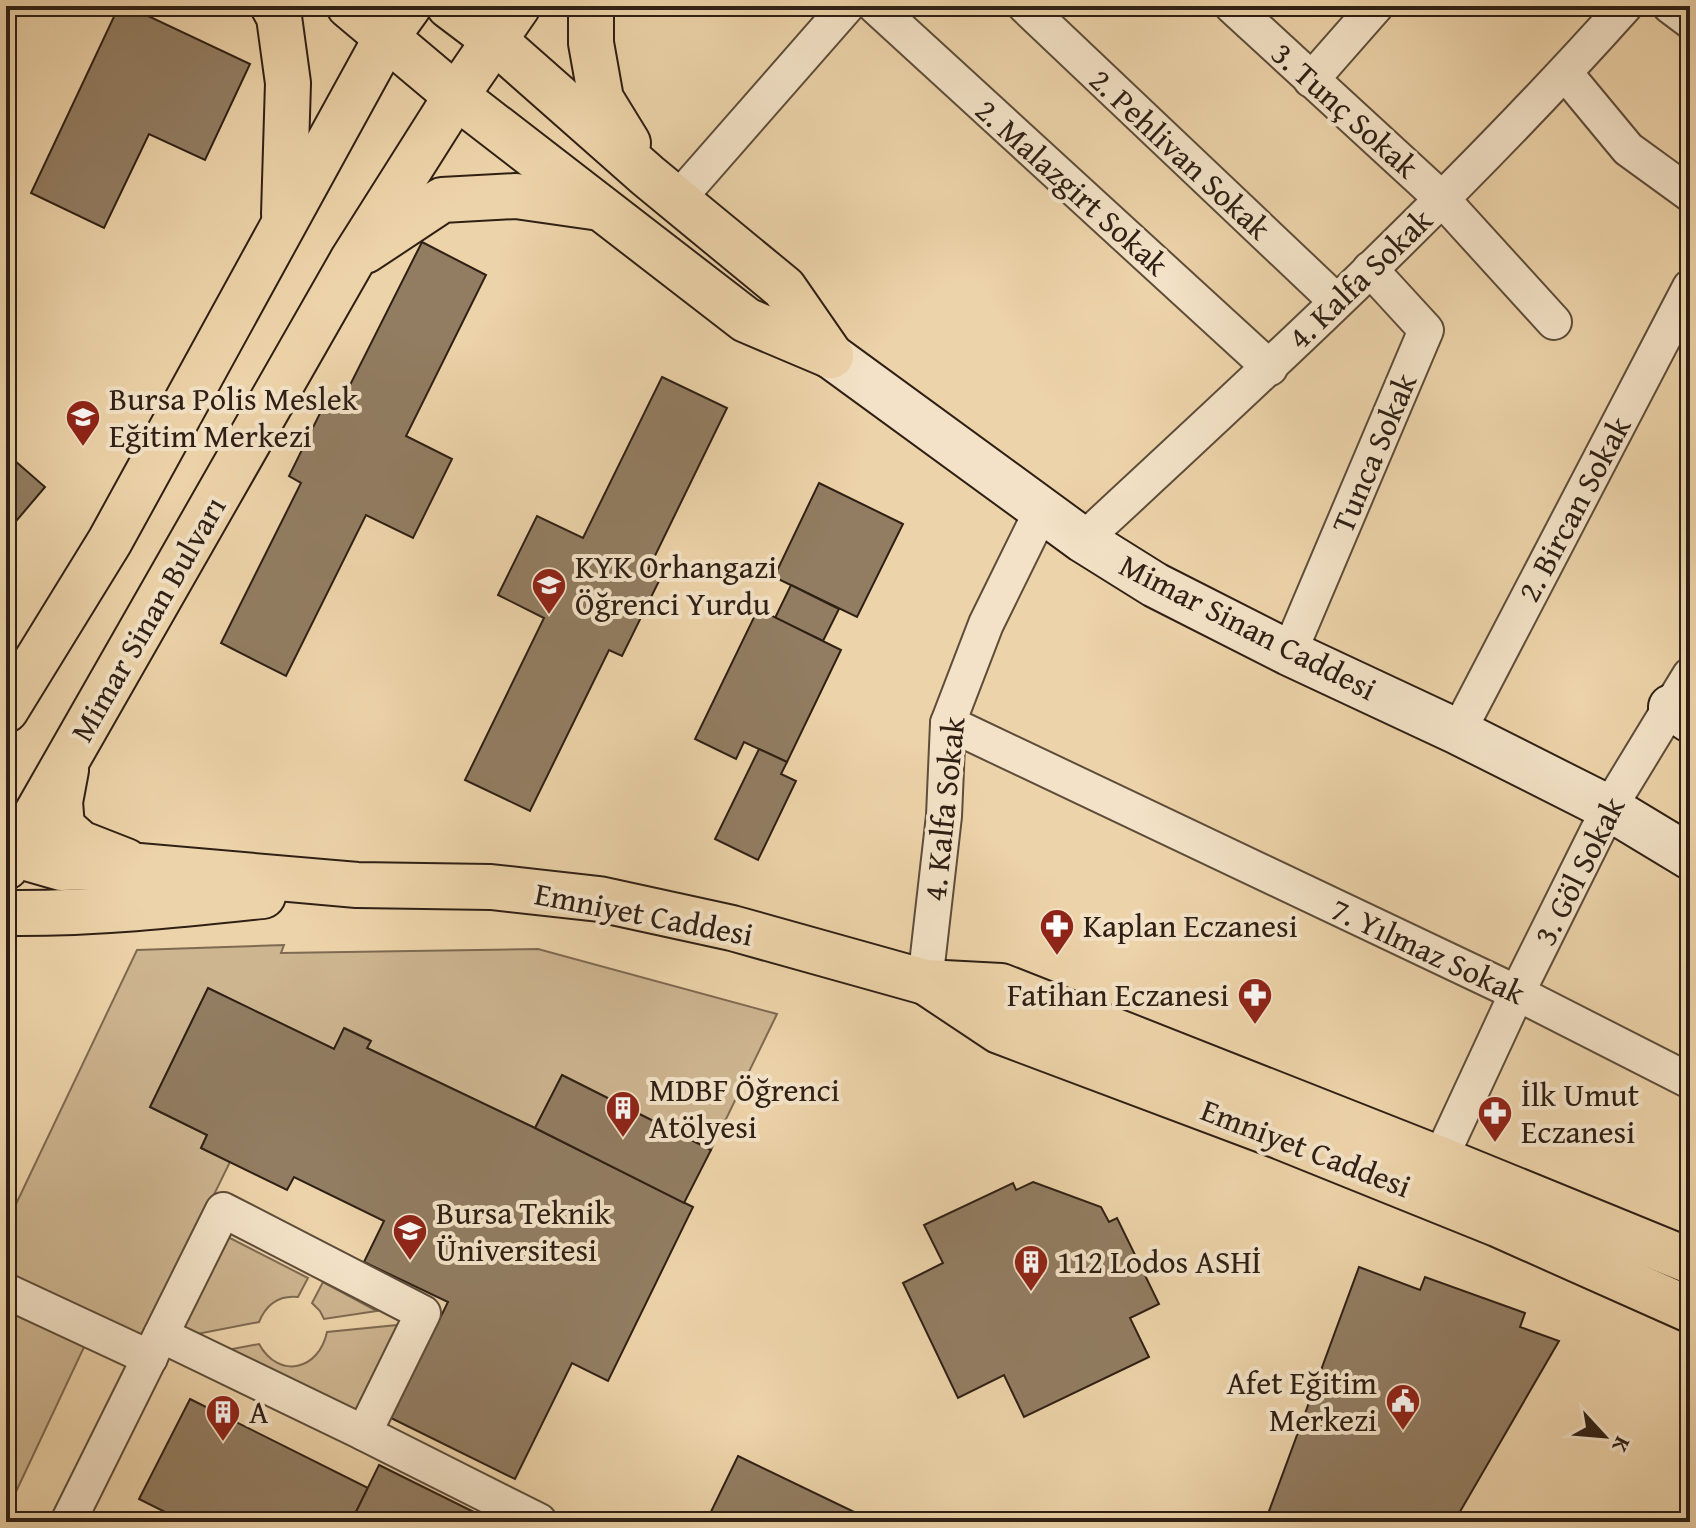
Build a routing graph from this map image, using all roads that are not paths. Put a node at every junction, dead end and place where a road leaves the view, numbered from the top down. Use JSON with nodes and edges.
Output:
{"nodes":[{"id":1,"x":273,"y":6,"type":"edge"},
{"id":2,"x":349,"y":6,"type":"edge"},
{"id":3,"x":449,"y":6,"type":"edge"},
{"id":4,"x":591,"y":6,"type":"edge"},
{"id":5,"x":847,"y":6,"type":"edge"},
{"id":6,"x":875,"y":6,"type":"edge"},
{"id":7,"x":1232,"y":6,"type":"edge"},
{"id":8,"x":1376,"y":6,"type":"edge"},
{"id":9,"x":1625,"y":6,"type":"edge"},
{"id":10,"x":1670,"y":6,"type":"edge"},
{"id":11,"x":1035,"y":9,"type":"edge"},
{"id":12,"x":1690,"y":21,"type":"edge"},
{"id":13,"x":397,"y":22,"type":"edge"},
{"id":14,"x":506,"y":23,"type":"edge"},
{"id":15,"x":1565,"y":73,"type":"junction"},
{"id":16,"x":1311,"y":80,"type":"junction"},
{"id":17,"x":456,"y":96,"type":"junction"},
{"id":18,"x":662,"y":188,"type":"junction"},
{"id":19,"x":1690,"y":194,"type":"edge"},
{"id":20,"x":1442,"y":199,"type":"junction"},
{"id":21,"x":603,"y":209,"type":"junction"},
{"id":22,"x":283,"y":223,"type":"junction"},
{"id":23,"x":353,"y":259,"type":"junction"},
{"id":24,"x":1370,"y":269,"type":"junction"},
{"id":25,"x":1688,"y":294,"type":"edge"},
{"id":26,"x":1336,"y":301,"type":"junction"},
{"id":27,"x":1554,"y":322,"type":"dead end"},
{"id":28,"x":831,"y":356,"type":"junction"},
{"id":29,"x":1270,"y":368,"type":"junction"},
{"id":30,"x":1042,"y":510,"type":"junction"},
{"id":31,"x":1083,"y":540,"type":"junction"},
{"id":32,"x":1289,"y":653,"type":"junction"},
{"id":33,"x":1684,"y":701,"type":"edge"},
{"id":34,"x":6,"y":710,"type":"edge"},
{"id":35,"x":948,"y":723,"type":"junction"},
{"id":36,"x":1458,"y":732,"type":"junction"},
{"id":37,"x":68,"y":759,"type":"junction"},
{"id":38,"x":1609,"y":808,"type":"junction"},
{"id":39,"x":1690,"y":857,"type":"edge"},
{"id":40,"x":8,"y":858,"type":"edge"},
{"id":41,"x":139,"y":866,"type":"junction"},
{"id":42,"x":357,"y":885,"type":"junction"},
{"id":43,"x":6,"y":913,"type":"edge"},
{"id":44,"x":925,"y":982,"type":"junction"},
{"id":45,"x":1517,"y":993,"type":"junction"},
{"id":46,"x":1690,"y":1081,"type":"edge"},
{"id":47,"x":1440,"y":1159,"type":"junction"},
{"id":48,"x":1690,"y":1261,"type":"edge"},
{"id":49,"x":6,"y":1291,"type":"edge"},
{"id":50,"x":1690,"y":1310,"type":"edge"},
{"id":51,"x":155,"y":1347,"type":"junction"},
{"id":52,"x":364,"y":1433,"type":"junction"},
{"id":53,"x":539,"y":1521,"type":"edge"},
{"id":54,"x":68,"y":1522,"type":"edge"}],
"edges":[{"from":1,"to":22,"type":"main road"},
{"from":2,"to":13,"type":"main road"},
{"from":3,"to":14,"type":"main road"},
{"from":4,"to":18,"type":"main road"},
{"from":5,"to":18,"type":"street"},
{"from":6,"to":29,"type":"street","name":"2. Malazgirt Sokak"},
{"from":7,"to":16,"type":"street","name":"3. Tunç Sokak"},
{"from":8,"to":16,"type":"street"},
{"from":9,"to":15,"type":"street","name":"4. Kalfa Sokak"},
{"from":10,"to":12,"type":"street"},
{"from":11,"to":26,"type":"street","name":"2. Pehlivan Sokak"},
{"from":13,"to":17,"type":"main road"},
{"from":13,"to":22,"type":"main road"},
{"from":14,"to":17,"type":"main road","name":"Mimar Sinan Bulvarı"},
{"from":14,"to":18,"type":"main road"},
{"from":15,"to":19,"type":"street"},
{"from":15,"to":20,"type":"street","name":"4. Kalfa Sokak"},
{"from":16,"to":20,"type":"street","name":"3. Tunç Sokak"},
{"from":17,"to":21,"type":"main road"},
{"from":17,"to":23,"type":"main road","name":"Mimar Sinan Bulvarı"},
{"from":18,"to":28,"type":"main road"},
{"from":20,"to":24,"type":"street","name":"4. Kalfa Sokak"},
{"from":20,"to":27,"type":"street","name":"3. Tunç Sokak"},
{"from":21,"to":23,"type":"main road"},
{"from":21,"to":28,"type":"main road"},
{"from":22,"to":34,"type":"main road"},
{"from":23,"to":37,"type":"main road","name":"Mimar Sinan Bulvarı"},
{"from":24,"to":26,"type":"street","name":"4. Kalfa Sokak"},
{"from":24,"to":32,"type":"street","name":"Tunca Sokak"},
{"from":25,"to":36,"type":"street","name":"2. Bircan Sokak"},
{"from":26,"to":29,"type":"street","name":"4. Kalfa Sokak"},
{"from":28,"to":30,"type":"street","name":"Mimar Sinan Caddesi"},
{"from":29,"to":31,"type":"street","name":"4. Kalfa Sokak"},
{"from":30,"to":31,"type":"street","name":"Mimar Sinan Caddesi"},
{"from":30,"to":35,"type":"street","name":"4. Kalfa Sokak"},
{"from":31,"to":32,"type":"street","name":"Mimar Sinan Caddesi"},
{"from":32,"to":36,"type":"street","name":"Mimar Sinan Caddesi"},
{"from":33,"to":38,"type":"street","name":"3. Göl Sokak"},
{"from":35,"to":44,"type":"street","name":"4. Kalfa Sokak"},
{"from":35,"to":45,"type":"street","name":"7. Yılmaz Sokak"},
{"from":36,"to":38,"type":"street","name":"Mimar Sinan Caddesi"},
{"from":37,"to":40,"type":"main road","name":"Mimar Sinan Bulvarı"},
{"from":37,"to":41,"type":"main road"},
{"from":38,"to":39,"type":"street","name":"Mimar Sinan Caddesi"},
{"from":38,"to":45,"type":"street","name":"3. Göl Sokak"},
{"from":40,"to":41,"type":"main road"},
{"from":41,"to":42,"type":"main road"},
{"from":42,"to":43,"type":"main road"},
{"from":42,"to":44,"type":"main road","name":"Emniyet Caddesi"},
{"from":44,"to":47,"type":"main road","name":"Emniyet Caddesi"},
{"from":44,"to":50,"type":"main road","name":"Emniyet Caddesi"},
{"from":45,"to":46,"type":"street","name":"7. Yılmaz Sokak"},
{"from":45,"to":47,"type":"street","name":"3. Göl Sokak"},
{"from":47,"to":48,"type":"main road","name":"Emniyet Caddesi"},
{"from":49,"to":51,"type":"street"},
{"from":51,"to":52,"type":"street"},
{"from":51,"to":52,"type":"street"},
{"from":51,"to":54,"type":"street"},
{"from":52,"to":53,"type":"street"}]}
